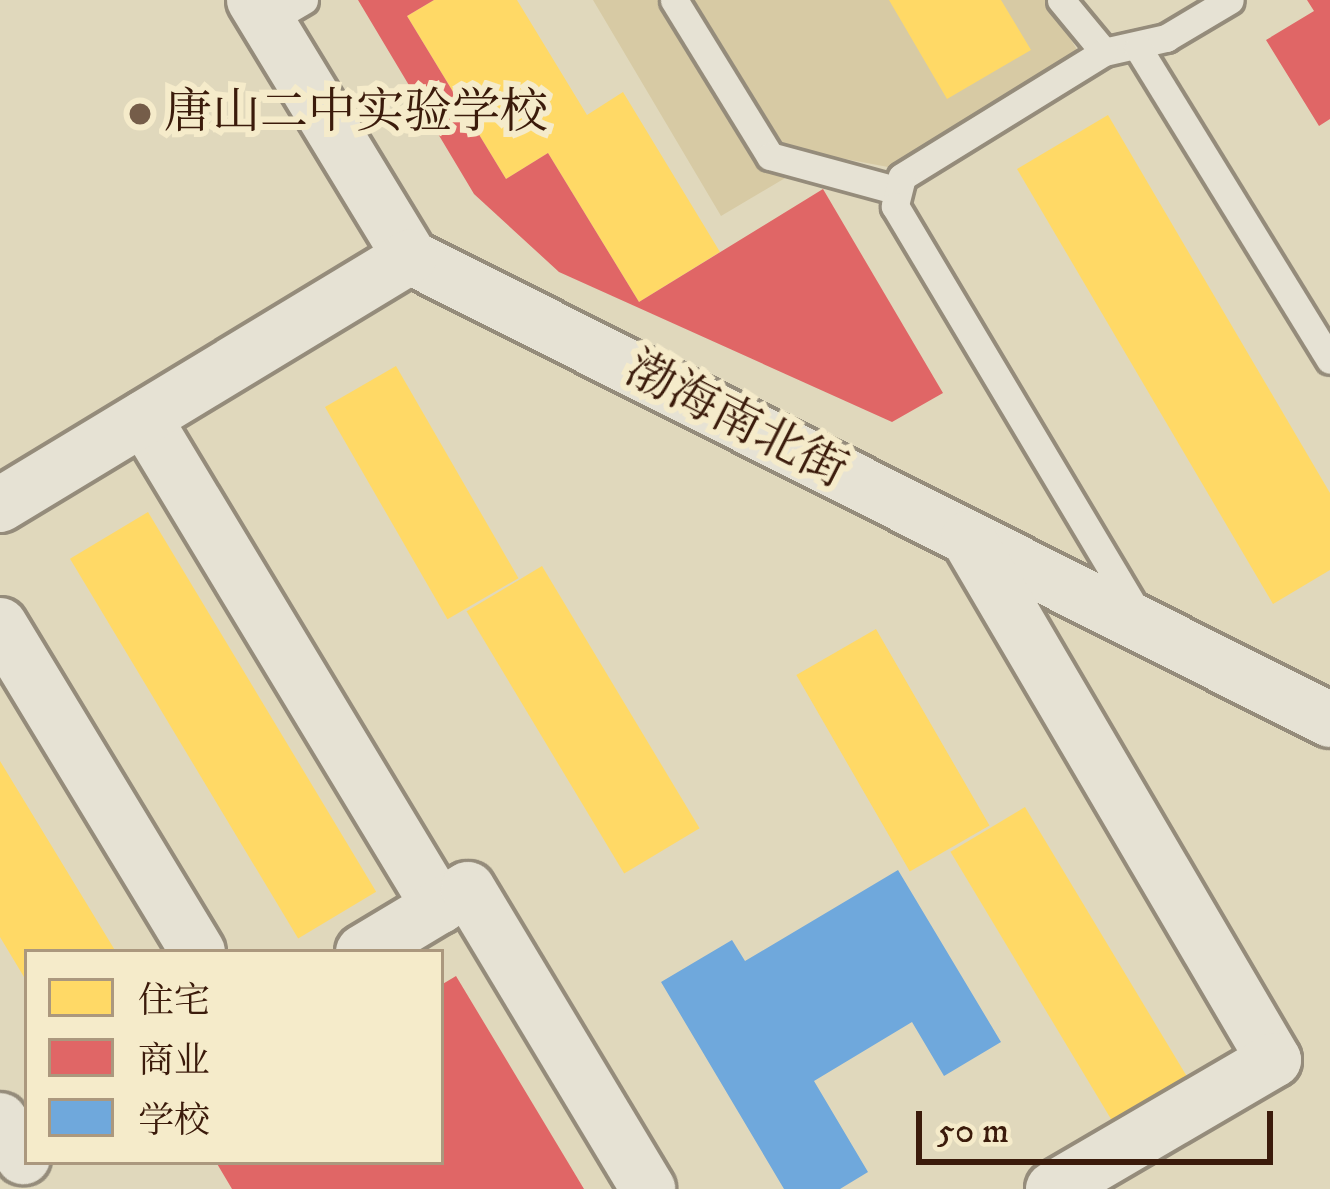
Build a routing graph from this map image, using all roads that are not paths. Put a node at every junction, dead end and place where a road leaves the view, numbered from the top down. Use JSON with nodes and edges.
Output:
{"nodes":[{"id":1,"x":674,"y":0,"type":"edge"},
{"id":2,"x":1061,"y":0,"type":"edge"},
{"id":3,"x":1230,"y":0,"type":"edge"},
{"id":4,"x":275,"y":7,"type":"edge"},
{"id":5,"x":1138,"y":48,"type":"junction"},
{"id":6,"x":1104,"y":52,"type":"junction"},
{"id":7,"x":895,"y":190,"type":"junction"},
{"id":8,"x":410,"y":257,"type":"junction"},
{"id":9,"x":1330,"y":360,"type":"edge"},
{"id":10,"x":144,"y":418,"type":"junction"},
{"id":11,"x":0,"y":505,"type":"edge"},
{"id":12,"x":968,"y":538,"type":"junction"},
{"id":13,"x":0,"y":626,"type":"edge"},
{"id":14,"x":1145,"y":627,"type":"junction"},
{"id":15,"x":1330,"y":720,"type":"edge"},
{"id":16,"x":439,"y":907,"type":"junction"},
{"id":17,"x":196,"y":949,"type":"edge"},
{"id":18,"x":368,"y":949,"type":"edge"},
{"id":19,"x":648,"y":1189,"type":"edge"},
{"id":20,"x":1053,"y":1189,"type":"edge"}],
"edges":[{"from":1,"to":7,"type":"lane"},
{"from":2,"to":6,"type":"lane"},
{"from":3,"to":5,"type":"lane"},
{"from":4,"to":8,"type":"street"},
{"from":5,"to":6,"type":"lane"},
{"from":5,"to":9,"type":"lane"},
{"from":6,"to":7,"type":"lane"},
{"from":7,"to":14,"type":"lane"},
{"from":8,"to":10,"type":"street"},
{"from":8,"to":12,"type":"street","name":"渤海南北街"},
{"from":10,"to":11,"type":"street"},
{"from":10,"to":16,"type":"street"},
{"from":12,"to":14,"type":"street","name":"渤海南北街"},
{"from":12,"to":20,"type":"street"},
{"from":13,"to":17,"type":"street"},
{"from":14,"to":15,"type":"street","name":"渤海南北街"},
{"from":16,"to":18,"type":"street"},
{"from":16,"to":19,"type":"street"}]}
